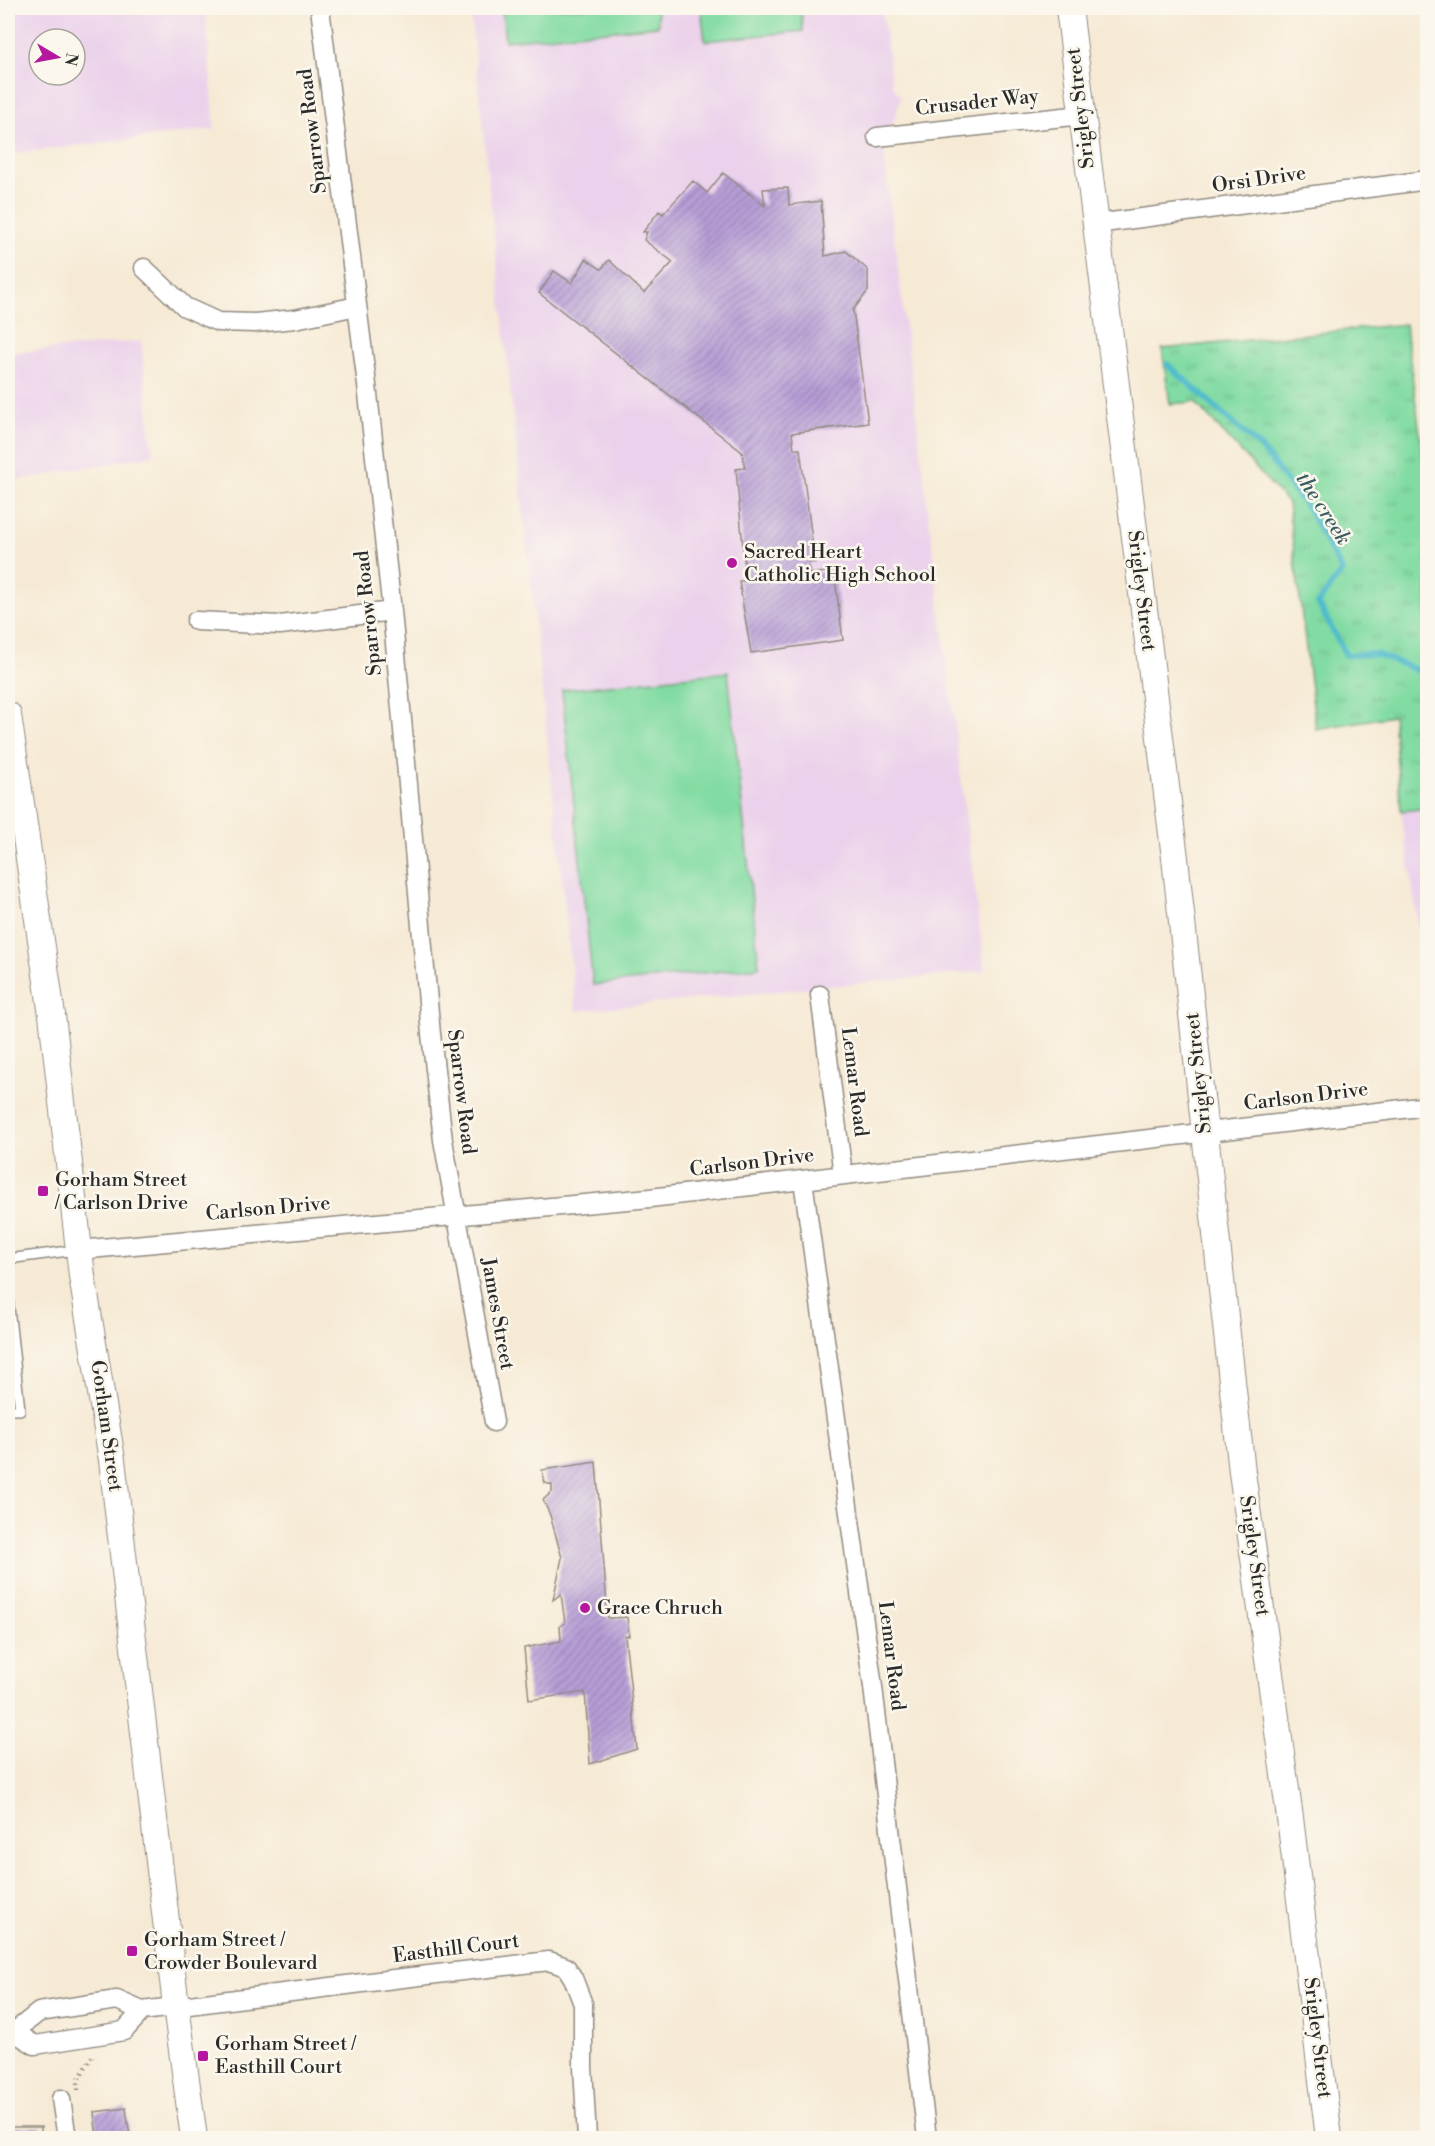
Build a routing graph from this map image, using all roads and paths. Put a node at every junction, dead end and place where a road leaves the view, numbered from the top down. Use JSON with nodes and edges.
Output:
{"nodes":[{"id":1,"x":320,"y":8,"type":"edge"},
{"id":2,"x":1069,"y":8,"type":"edge"},
{"id":3,"x":1082,"y":115,"type":"junction"},
{"id":4,"x":877,"y":137,"type":"dead end"},
{"id":5,"x":1428,"y":180,"type":"edge"},
{"id":6,"x":1096,"y":224,"type":"junction"},
{"id":7,"x":144,"y":268,"type":"dead end"},
{"id":8,"x":357,"y":306,"type":"junction"},
{"id":9,"x":392,"y":611,"type":"junction"},
{"id":10,"x":196,"y":621,"type":"dead end"},
{"id":11,"x":8,"y":715,"type":"edge"},
{"id":12,"x":820,"y":995,"type":"dead end"},
{"id":13,"x":1428,"y":1106,"type":"edge"},
{"id":14,"x":1206,"y":1131,"type":"junction"},
{"id":15,"x":843,"y":1175,"type":"junction"},
{"id":16,"x":802,"y":1180,"type":"junction"},
{"id":17,"x":456,"y":1215,"type":"junction"},
{"id":18,"x":79,"y":1250,"type":"junction"},
{"id":19,"x":8,"y":1259,"type":"edge"},
{"id":20,"x":8,"y":1298,"type":"edge"},
{"id":21,"x":8,"y":1410,"type":"edge"},
{"id":22,"x":494,"y":1422,"type":"dead end"},
{"id":23,"x":177,"y":2006,"type":"junction"},
{"id":24,"x":142,"y":2011,"type":"junction"},
{"id":25,"x":11,"y":2033,"type":"edge"},
{"id":26,"x":106,"y":2033,"type":"junction"},
{"id":27,"x":62,"y":2099,"type":"joint"},
{"id":28,"x":67,"y":2139,"type":"edge"},
{"id":29,"x":194,"y":2139,"type":"edge"},
{"id":30,"x":586,"y":2139,"type":"edge"},
{"id":31,"x":927,"y":2139,"type":"edge"},
{"id":32,"x":1329,"y":2139,"type":"edge"}],
"edges":[{"from":1,"to":8,"type":"street","name":"Sparrow Road"},
{"from":2,"to":3,"type":"street","name":"Srigley Street"},
{"from":3,"to":4,"type":"street","name":"Crusader Way"},
{"from":3,"to":6,"type":"street","name":"Srigley Street"},
{"from":5,"to":6,"type":"street","name":"Orsi Drive"},
{"from":6,"to":14,"type":"street","name":"Srigley Street"},
{"from":7,"to":8,"type":"street"},
{"from":8,"to":9,"type":"street","name":"Sparrow Road"},
{"from":9,"to":10,"type":"street"},
{"from":9,"to":17,"type":"street","name":"Sparrow Road"},
{"from":11,"to":18,"type":"street","name":"Gorham Street"},
{"from":12,"to":15,"type":"street","name":"Lemar Road"},
{"from":13,"to":14,"type":"street","name":"Carlson Drive"},
{"from":14,"to":15,"type":"street","name":"Carlson Drive"},
{"from":14,"to":32,"type":"street","name":"Srigley Street"},
{"from":15,"to":16,"type":"street","name":"Carlson Drive"},
{"from":16,"to":17,"type":"street","name":"Carlson Drive"},
{"from":16,"to":31,"type":"street","name":"Lemar Road"},
{"from":17,"to":18,"type":"street","name":"Carlson Drive"},
{"from":17,"to":22,"type":"street","name":"James Street"},
{"from":18,"to":19,"type":"lane"},
{"from":18,"to":23,"type":"street","name":"Gorham Street"},
{"from":20,"to":21,"type":"lane"},
{"from":23,"to":24,"type":"street"},
{"from":23,"to":29,"type":"street","name":"Gorham Street"},
{"from":23,"to":30,"type":"street","name":"Easthill Court"},
{"from":24,"to":25,"type":"street"},
{"from":24,"to":26,"type":"street"},
{"from":25,"to":26,"type":"street"},
{"from":26,"to":27,"type":"path"},
{"from":27,"to":28,"type":"street"}]}
